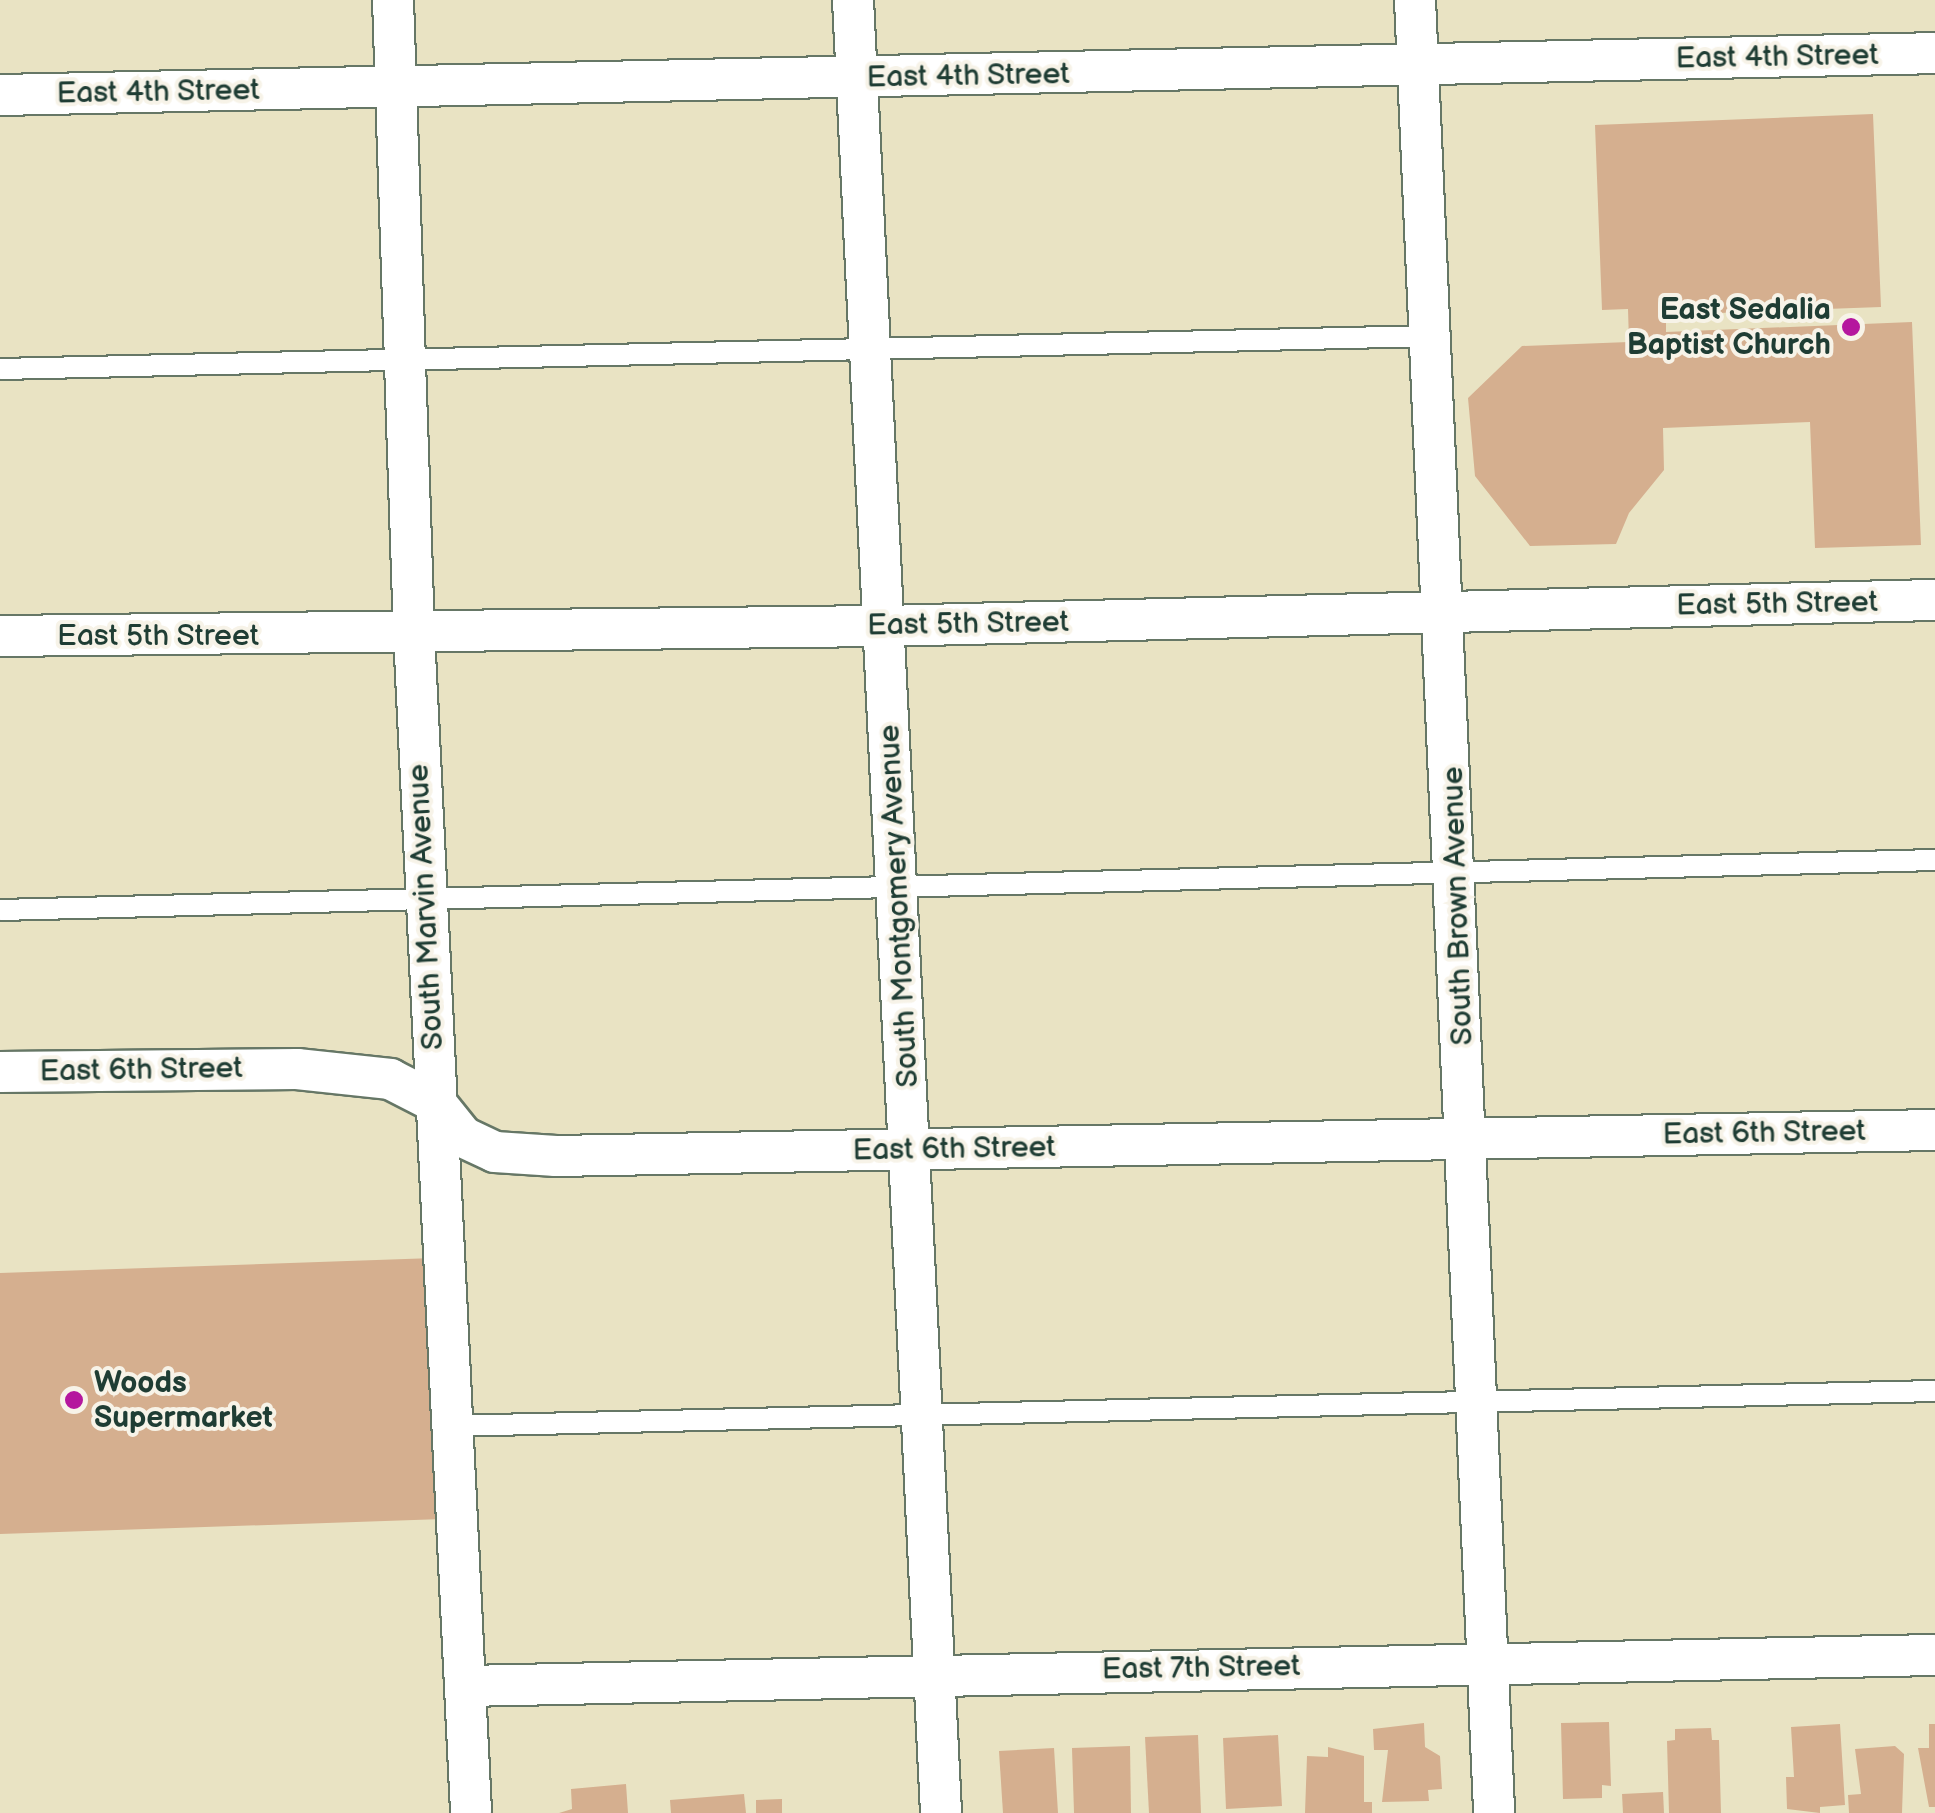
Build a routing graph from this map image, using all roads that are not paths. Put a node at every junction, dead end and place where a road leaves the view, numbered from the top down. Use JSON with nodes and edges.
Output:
{"nodes":[{"id":1,"x":393,"y":0,"type":"edge"},
{"id":2,"x":853,"y":0,"type":"edge"},
{"id":3,"x":1415,"y":0,"type":"edge"},
{"id":4,"x":1935,"y":54,"type":"edge"},
{"id":5,"x":1416,"y":66,"type":"junction"},
{"id":6,"x":857,"y":78,"type":"junction"},
{"id":7,"x":394,"y":88,"type":"junction"},
{"id":8,"x":0,"y":95,"type":"edge"},
{"id":9,"x":1433,"y":336,"type":"junction"},
{"id":10,"x":870,"y":350,"type":"junction"},
{"id":11,"x":404,"y":356,"type":"junction"},
{"id":12,"x":0,"y":369,"type":"edge"},
{"id":13,"x":1935,"y":600,"type":"edge"},
{"id":14,"x":1445,"y":612,"type":"junction"},
{"id":15,"x":884,"y":626,"type":"junction"},
{"id":16,"x":414,"y":634,"type":"junction"},
{"id":17,"x":0,"y":636,"type":"edge"},
{"id":18,"x":1935,"y":860,"type":"edge"},
{"id":19,"x":1456,"y":873,"type":"junction"},
{"id":20,"x":898,"y":889,"type":"junction"},
{"id":21,"x":426,"y":899,"type":"junction"},
{"id":22,"x":0,"y":910,"type":"edge"},
{"id":23,"x":0,"y":1072,"type":"edge"},
{"id":24,"x":435,"y":1102,"type":"junction"},
{"id":25,"x":1935,"y":1130,"type":"edge"},
{"id":26,"x":1468,"y":1139,"type":"junction"},
{"id":27,"x":911,"y":1150,"type":"junction"},
{"id":28,"x":1935,"y":1391,"type":"edge"},
{"id":29,"x":1478,"y":1401,"type":"junction"},
{"id":30,"x":924,"y":1415,"type":"junction"},
{"id":31,"x":450,"y":1426,"type":"junction"},
{"id":32,"x":1935,"y":1655,"type":"edge"},
{"id":33,"x":1488,"y":1664,"type":"junction"},
{"id":34,"x":934,"y":1673,"type":"junction"},
{"id":35,"x":466,"y":1686,"type":"junction"},
{"id":36,"x":470,"y":1813,"type":"edge"},
{"id":37,"x":941,"y":1813,"type":"edge"},
{"id":38,"x":1494,"y":1813,"type":"edge"}],
"edges":[{"from":1,"to":7,"type":"street","name":"South Marvin Avenue"},
{"from":2,"to":6,"type":"street","name":"South Montgomery Avenue"},
{"from":3,"to":5,"type":"street","name":"South Brown Avenue"},
{"from":4,"to":5,"type":"street","name":"East 4th Street"},
{"from":5,"to":6,"type":"street","name":"East 4th Street"},
{"from":5,"to":9,"type":"street","name":"South Brown Avenue"},
{"from":6,"to":7,"type":"street","name":"East 4th Street"},
{"from":6,"to":10,"type":"street","name":"South Montgomery Avenue"},
{"from":7,"to":8,"type":"street","name":"East 4th Street"},
{"from":7,"to":11,"type":"street","name":"South Marvin Avenue"},
{"from":9,"to":10,"type":"lane"},
{"from":9,"to":14,"type":"street","name":"South Brown Avenue"},
{"from":10,"to":11,"type":"lane"},
{"from":10,"to":15,"type":"street","name":"South Montgomery Avenue"},
{"from":11,"to":12,"type":"lane"},
{"from":11,"to":16,"type":"street","name":"South Marvin Avenue"},
{"from":13,"to":14,"type":"street","name":"East 5th Street"},
{"from":14,"to":15,"type":"street","name":"East 5th Street"},
{"from":14,"to":19,"type":"street","name":"South Brown Avenue"},
{"from":15,"to":16,"type":"street","name":"East 5th Street"},
{"from":15,"to":20,"type":"street","name":"South Montgomery Avenue"},
{"from":16,"to":17,"type":"street","name":"East 5th Street"},
{"from":16,"to":21,"type":"street","name":"South Marvin Avenue"},
{"from":18,"to":19,"type":"lane"},
{"from":19,"to":20,"type":"lane"},
{"from":19,"to":26,"type":"street","name":"South Brown Avenue"},
{"from":20,"to":21,"type":"lane"},
{"from":20,"to":27,"type":"street","name":"South Montgomery Avenue"},
{"from":21,"to":22,"type":"lane"},
{"from":21,"to":24,"type":"street","name":"South Marvin Avenue"},
{"from":23,"to":24,"type":"street","name":"East 6th Street"},
{"from":24,"to":27,"type":"street","name":"East 6th Street"},
{"from":24,"to":31,"type":"street","name":"South Marvin Avenue"},
{"from":25,"to":26,"type":"street","name":"East 6th Street"},
{"from":26,"to":27,"type":"street","name":"East 6th Street"},
{"from":26,"to":29,"type":"street","name":"South Brown Avenue"},
{"from":27,"to":30,"type":"street","name":"South Montgomery Avenue"},
{"from":28,"to":29,"type":"lane"},
{"from":29,"to":30,"type":"lane"},
{"from":29,"to":33,"type":"street","name":"South Brown Avenue"},
{"from":30,"to":31,"type":"lane"},
{"from":30,"to":34,"type":"street","name":"South Montgomery Avenue"},
{"from":31,"to":35,"type":"street","name":"South Marvin Avenue"},
{"from":32,"to":33,"type":"street","name":"East 7th Street"},
{"from":33,"to":34,"type":"street","name":"East 7th Street"},
{"from":33,"to":38,"type":"street","name":"South Brown Avenue"},
{"from":34,"to":35,"type":"street","name":"East 7th Street"},
{"from":34,"to":37,"type":"street","name":"South Montgomery Avenue"},
{"from":35,"to":36,"type":"street","name":"South Marvin Avenue"}]}
